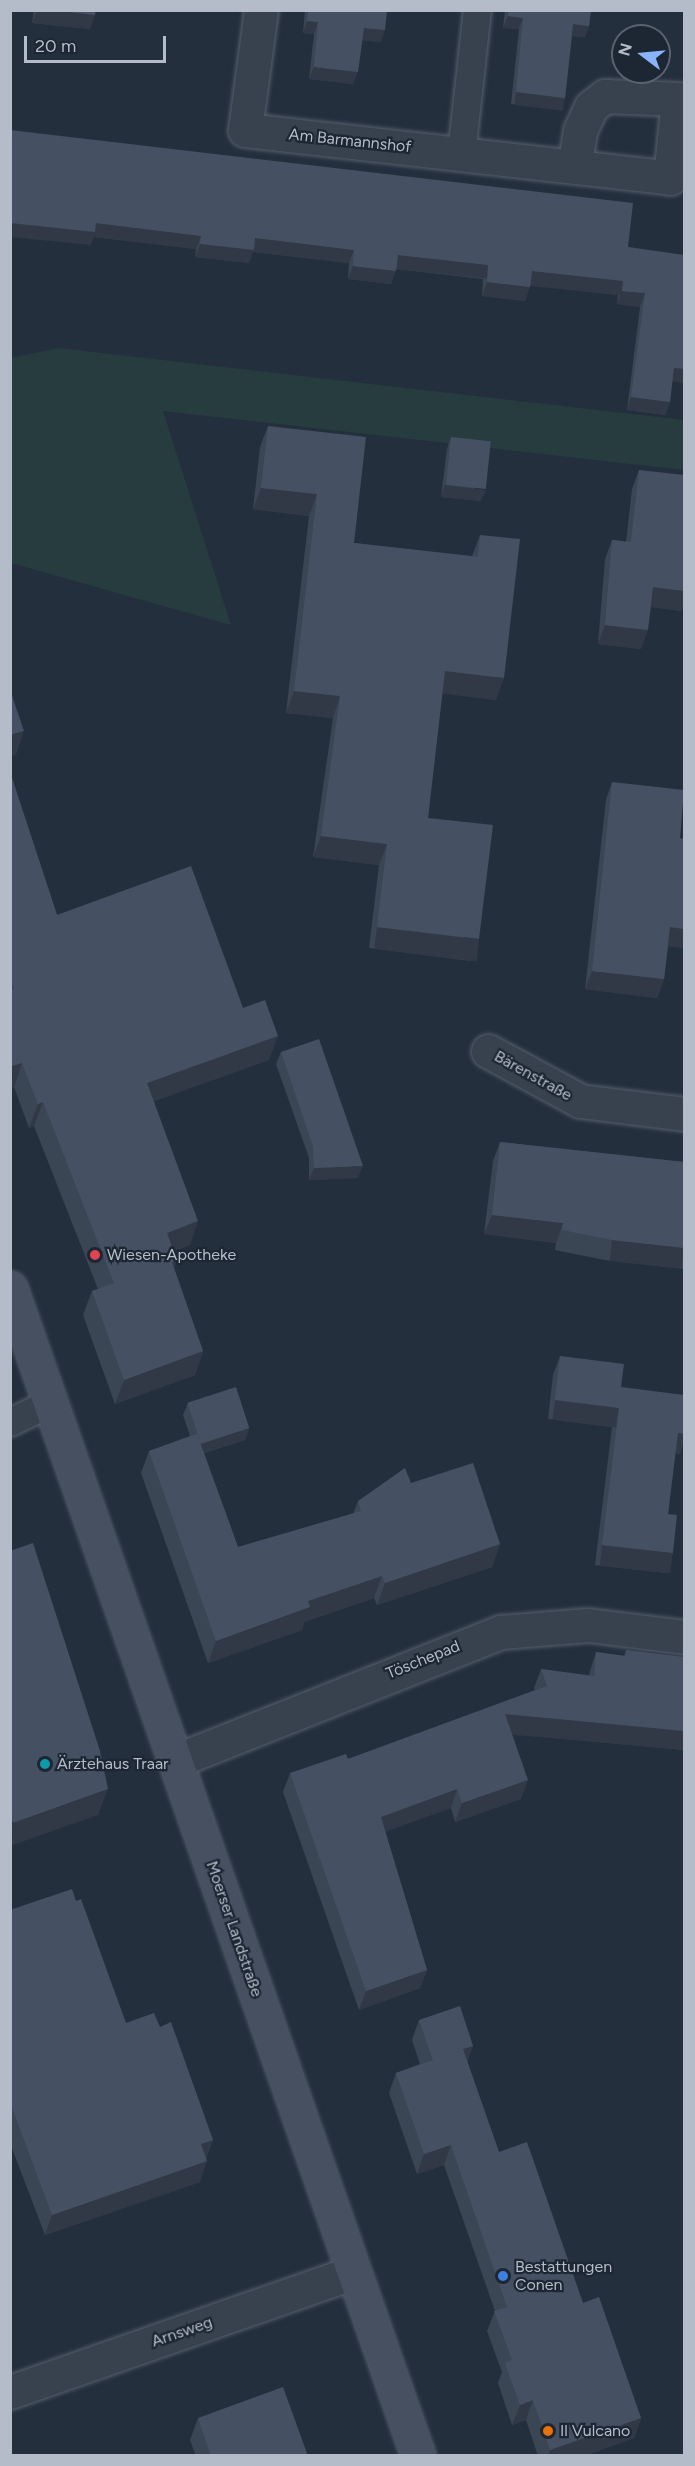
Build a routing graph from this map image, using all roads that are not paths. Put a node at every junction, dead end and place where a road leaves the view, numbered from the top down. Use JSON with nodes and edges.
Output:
{"nodes":[{"id":1,"x":261,"y":10,"type":"edge"},
{"id":2,"x":477,"y":10,"type":"edge"},
{"id":3,"x":460,"y":154,"type":"junction"},
{"id":4,"x":574,"y":167,"type":"dead end"},
{"id":5,"x":488,"y":1051,"type":"dead end"},
{"id":6,"x":684,"y":1114,"type":"edge"},
{"id":7,"x":10,"y":1288,"type":"edge"},
{"id":8,"x":51,"y":1402,"type":"junction"},
{"id":9,"x":10,"y":1422,"type":"edge"},
{"id":10,"x":684,"y":1637,"type":"edge"},
{"id":11,"x":175,"y":1761,"type":"junction"},
{"id":12,"x":354,"y":2272,"type":"junction"},
{"id":13,"x":10,"y":2392,"type":"edge"},
{"id":14,"x":418,"y":2456,"type":"edge"}],
"edges":[{"from":1,"to":3,"type":"street","name":"Am Barmannshof"},
{"from":2,"to":3,"type":"lane"},
{"from":3,"to":4,"type":"street","name":"Am Barmannshof"},
{"from":5,"to":6,"type":"street","name":"Bärenstraße"},
{"from":7,"to":8,"type":"main road","name":"Moerser Landstraße"},
{"from":8,"to":9,"type":"lane"},
{"from":8,"to":11,"type":"main road","name":"Moerser Landstraße"},
{"from":10,"to":11,"type":"street","name":"Töschepad"},
{"from":11,"to":12,"type":"main road","name":"Moerser Landstraße"},
{"from":12,"to":13,"type":"street","name":"Arnsweg"},
{"from":12,"to":14,"type":"main road","name":"Moerser Landstraße"}]}
